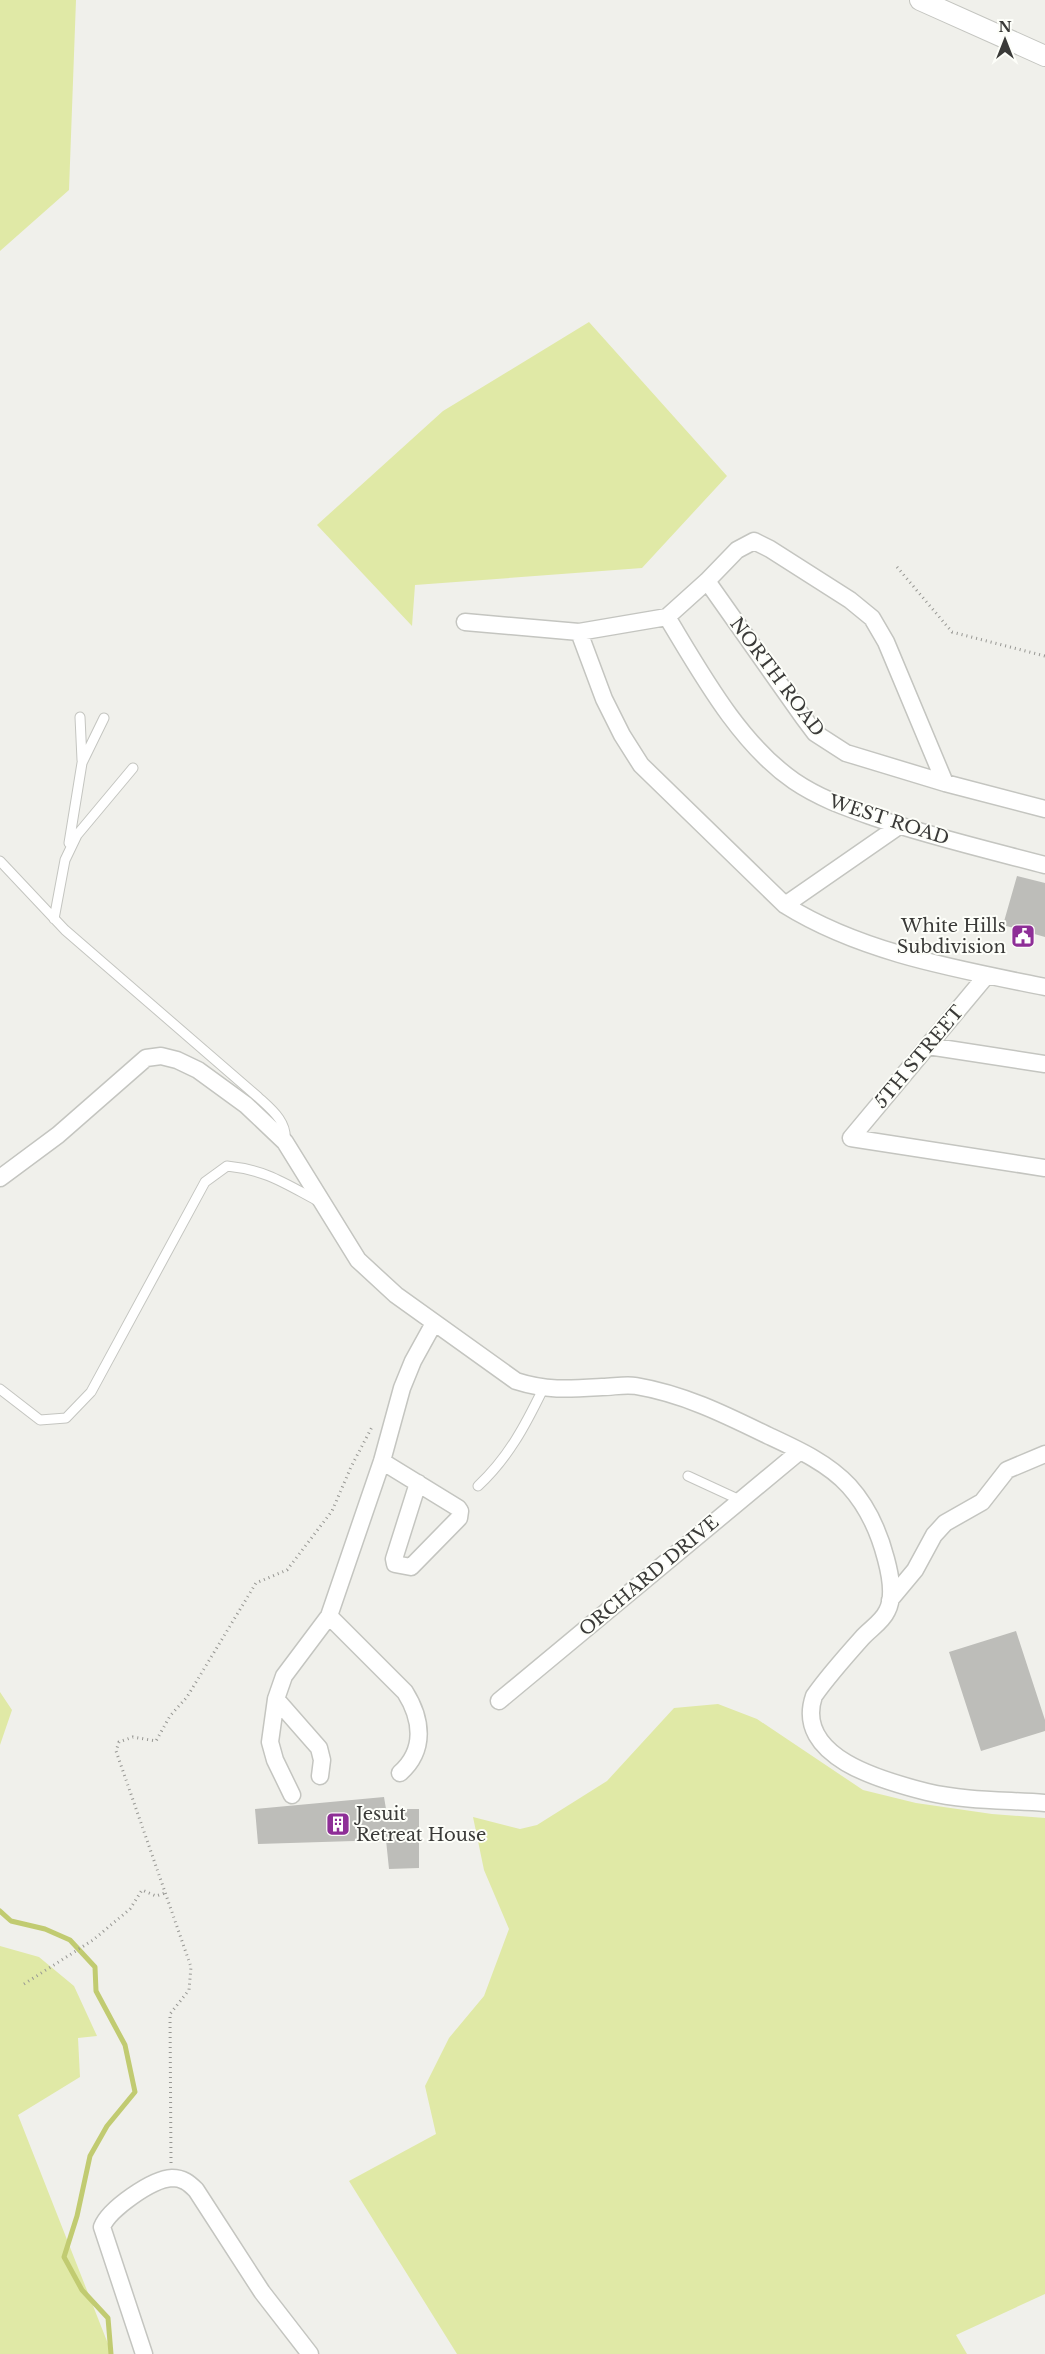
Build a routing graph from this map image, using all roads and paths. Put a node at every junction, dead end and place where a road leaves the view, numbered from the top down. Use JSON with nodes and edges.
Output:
{"nodes":[{"id":1,"x":920,"y":0,"type":"edge"},
{"id":2,"x":1045,"y":56,"type":"edge"},
{"id":3,"x":897,"y":567,"type":"dead end"},
{"id":4,"x":707,"y":581,"type":"junction"},
{"id":5,"x":667,"y":617,"type":"junction"},
{"id":6,"x":465,"y":622,"type":"dead end"},
{"id":7,"x":579,"y":632,"type":"junction"},
{"id":8,"x":1045,"y":656,"type":"edge"},
{"id":9,"x":80,"y":718,"type":"dead end"},
{"id":10,"x":104,"y":718,"type":"dead end"},
{"id":11,"x":82,"y":763,"type":"junction"},
{"id":12,"x":133,"y":768,"type":"dead end"},
{"id":13,"x":945,"y":783,"type":"junction"},
{"id":14,"x":1045,"y":809,"type":"edge"},
{"id":15,"x":899,"y":826,"type":"junction"},
{"id":16,"x":65,"y":860,"type":"junction"},
{"id":17,"x":0,"y":861,"type":"edge"},
{"id":18,"x":1045,"y":865,"type":"edge"},
{"id":19,"x":785,"y":905,"type":"junction"},
{"id":20,"x":54,"y":919,"type":"junction"},
{"id":21,"x":988,"y":975,"type":"junction"},
{"id":22,"x":1045,"y":987,"type":"edge"},
{"id":23,"x":928,"y":1046,"type":"junction"},
{"id":24,"x":1045,"y":1064,"type":"edge"},
{"id":25,"x":285,"y":1142,"type":"junction"},
{"id":26,"x":1045,"y":1168,"type":"edge"},
{"id":27,"x":0,"y":1178,"type":"edge"},
{"id":28,"x":323,"y":1204,"type":"junction"},
{"id":29,"x":434,"y":1323,"type":"junction"},
{"id":30,"x":543,"y":1388,"type":"junction"},
{"id":31,"x":0,"y":1389,"type":"edge"},
{"id":32,"x":374,"y":1424,"type":"dead end"},
{"id":33,"x":800,"y":1451,"type":"junction"},
{"id":34,"x":1045,"y":1454,"type":"edge"},
{"id":35,"x":382,"y":1461,"type":"junction"},
{"id":36,"x":688,"y":1476,"type":"dead end"},
{"id":37,"x":418,"y":1483,"type":"junction"},
{"id":38,"x":478,"y":1486,"type":"dead end"},
{"id":39,"x":740,"y":1500,"type":"junction"},
{"id":40,"x":890,"y":1600,"type":"junction"},
{"id":41,"x":329,"y":1616,"type":"junction"},
{"id":42,"x":276,"y":1698,"type":"junction"},
{"id":43,"x":499,"y":1702,"type":"dead end"},
{"id":44,"x":400,"y":1773,"type":"dead end"},
{"id":45,"x":320,"y":1776,"type":"dead end"},
{"id":46,"x":292,"y":1795,"type":"dead end"},
{"id":47,"x":1045,"y":1804,"type":"edge"},
{"id":48,"x":165,"y":1893,"type":"junction"},
{"id":49,"x":24,"y":1984,"type":"dead end"},
{"id":50,"x":171,"y":2178,"type":"junction"},
{"id":51,"x":144,"y":2354,"type":"edge"},
{"id":52,"x":310,"y":2354,"type":"edge"}],
"edges":[{"from":1,"to":2,"type":"street"},
{"from":3,"to":8,"type":"path"},
{"from":4,"to":5,"type":"street"},
{"from":4,"to":13,"type":"street","name":"NORTH ROAD"},
{"from":4,"to":13,"type":"street"},
{"from":5,"to":7,"type":"street"},
{"from":5,"to":15,"type":"street","name":"WEST ROAD"},
{"from":6,"to":7,"type":"street"},
{"from":7,"to":19,"type":"street"},
{"from":9,"to":11,"type":"lane"},
{"from":10,"to":11,"type":"lane"},
{"from":11,"to":16,"type":"lane"},
{"from":12,"to":16,"type":"lane"},
{"from":13,"to":14,"type":"street","name":"NORTH ROAD"},
{"from":15,"to":18,"type":"street","name":"WEST ROAD"},
{"from":15,"to":19,"type":"street"},
{"from":16,"to":20,"type":"lane"},
{"from":17,"to":20,"type":"lane"},
{"from":19,"to":21,"type":"street"},
{"from":20,"to":25,"type":"lane"},
{"from":21,"to":22,"type":"street"},
{"from":21,"to":23,"type":"street","name":"5TH STREET"},
{"from":23,"to":24,"type":"street"},
{"from":23,"to":26,"type":"street","name":"5TH STREET"},
{"from":25,"to":27,"type":"street"},
{"from":25,"to":28,"type":"street"},
{"from":28,"to":29,"type":"street"},
{"from":28,"to":31,"type":"lane"},
{"from":29,"to":30,"type":"street"},
{"from":29,"to":35,"type":"street"},
{"from":30,"to":33,"type":"street"},
{"from":30,"to":38,"type":"lane"},
{"from":32,"to":48,"type":"path"},
{"from":33,"to":39,"type":"street","name":"ORCHARD DRIVE"},
{"from":33,"to":40,"type":"street"},
{"from":34,"to":40,"type":"street"},
{"from":35,"to":37,"type":"street"},
{"from":35,"to":41,"type":"street"},
{"from":36,"to":39,"type":"lane"},
{"from":37,"to":37,"type":"street"},
{"from":39,"to":43,"type":"street","name":"ORCHARD DRIVE"},
{"from":40,"to":47,"type":"street"},
{"from":41,"to":42,"type":"street"},
{"from":41,"to":44,"type":"street"},
{"from":42,"to":45,"type":"street"},
{"from":42,"to":46,"type":"street"},
{"from":48,"to":49,"type":"path"},
{"from":48,"to":50,"type":"path"},
{"from":50,"to":51,"type":"street"},
{"from":50,"to":52,"type":"street"}]}
